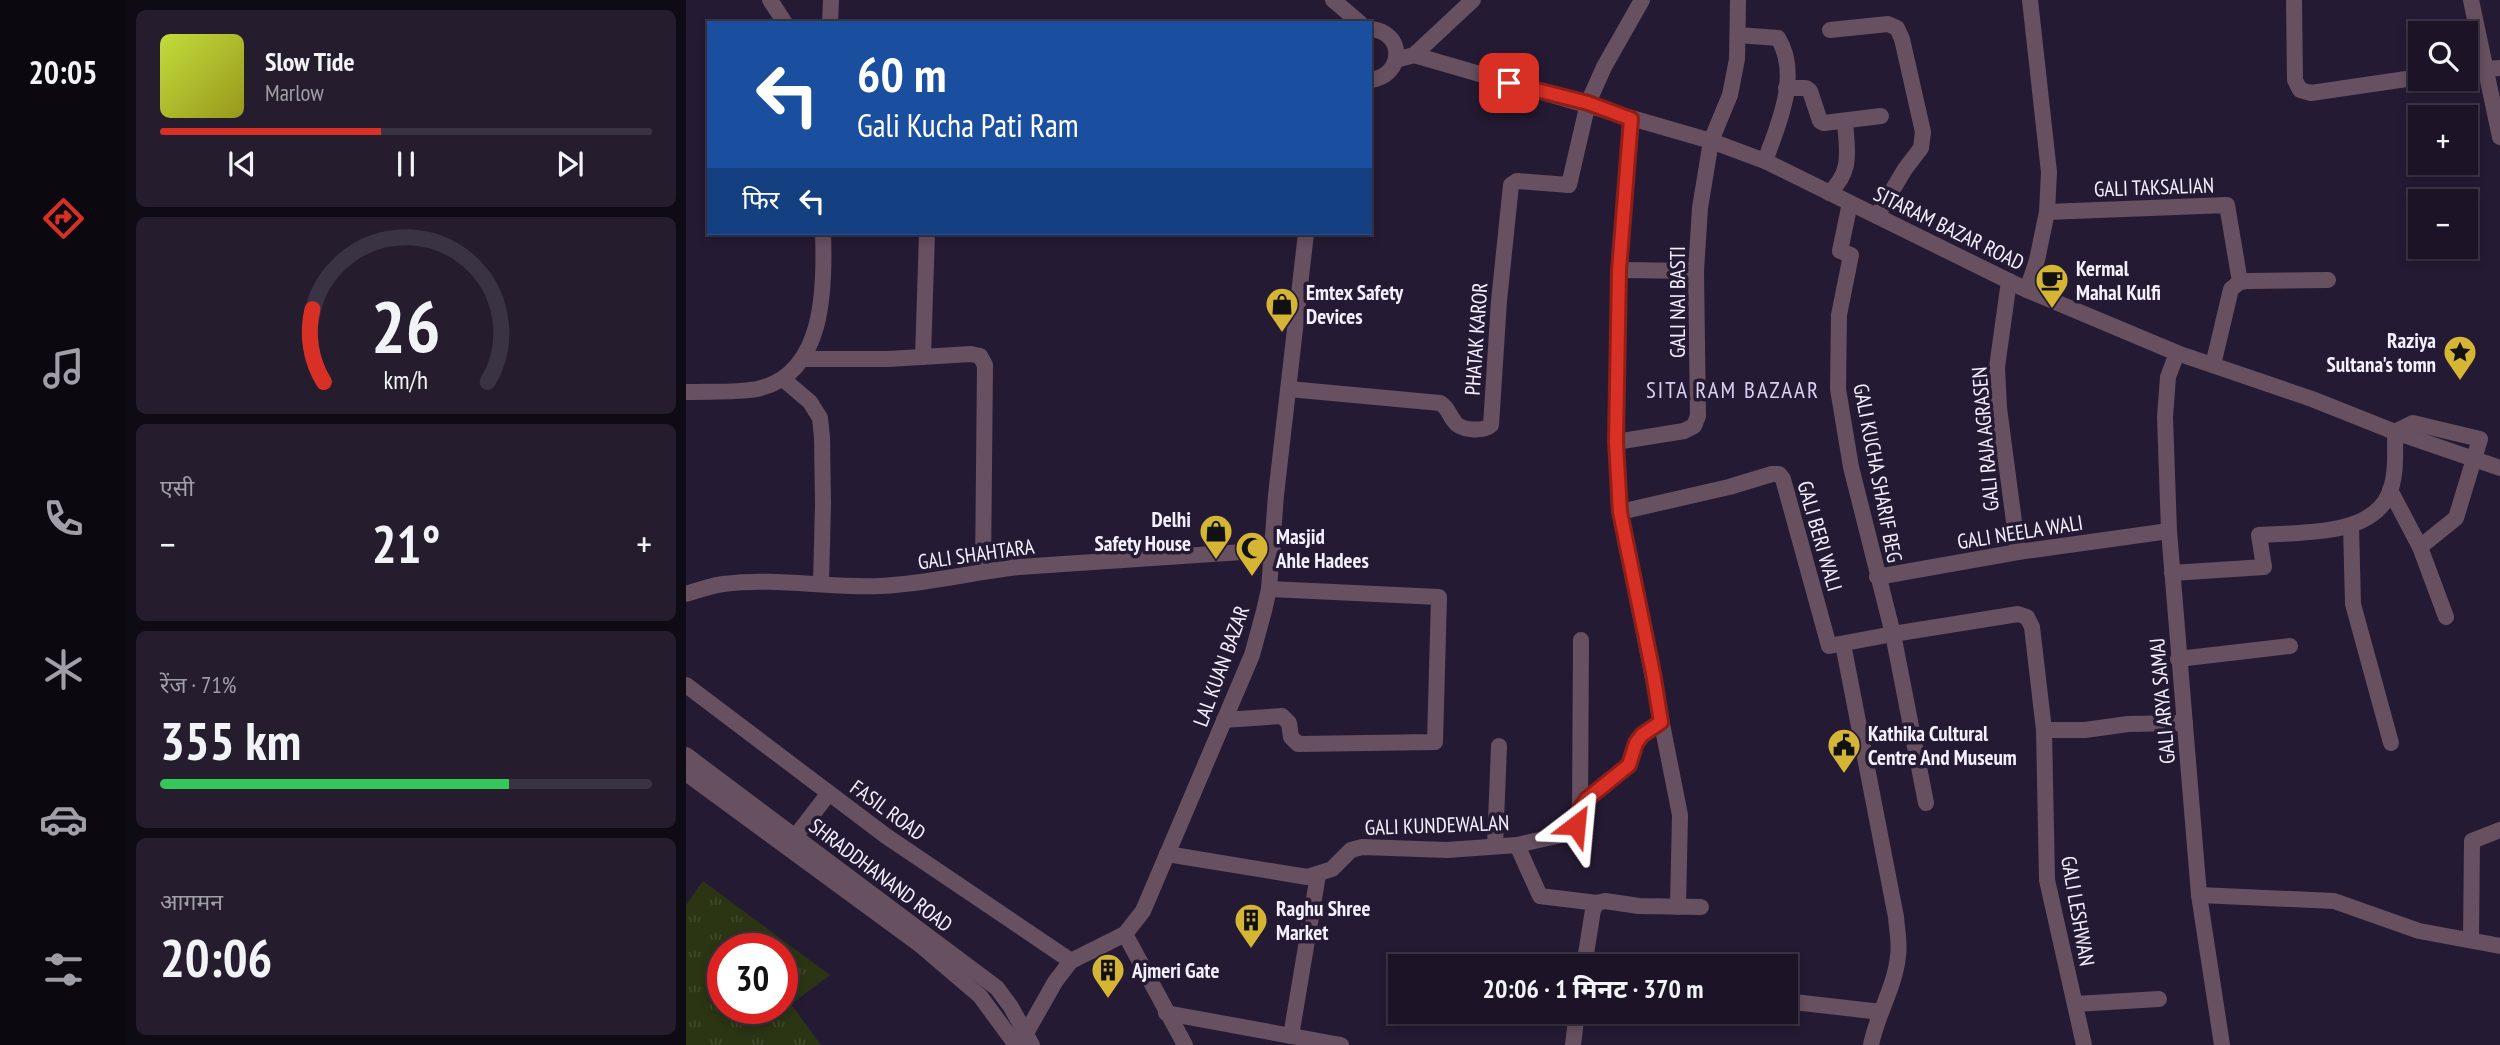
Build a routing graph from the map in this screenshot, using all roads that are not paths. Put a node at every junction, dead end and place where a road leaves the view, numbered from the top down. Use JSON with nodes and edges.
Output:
{"nodes":[{"id":1,"x":770,"y":0,"type":"edge"},
{"id":2,"x":831,"y":0,"type":"edge"},
{"id":3,"x":1333,"y":0,"type":"edge"},
{"id":4,"x":1473,"y":0,"type":"edge"},
{"id":5,"x":1642,"y":0,"type":"edge"},
{"id":6,"x":1738,"y":0,"type":"edge"},
{"id":7,"x":2030,"y":0,"type":"edge"},
{"id":8,"x":2294,"y":0,"type":"edge"},
{"id":9,"x":2471,"y":0,"type":"edge"},
{"id":10,"x":784,"y":21,"type":"edge"},
{"id":11,"x":830,"y":21,"type":"edge"},
{"id":12,"x":1358,"y":21,"type":"edge"},
{"id":13,"x":1372,"y":29,"type":"edge"},
{"id":14,"x":1830,"y":30,"type":"dead end"},
{"id":15,"x":1738,"y":35,"type":"junction"},
{"id":16,"x":1414,"y":55,"type":"junction"},
{"id":17,"x":1396,"y":60,"type":"junction"},
{"id":18,"x":2492,"y":68,"type":"edge"},
{"id":19,"x":2408,"y":79,"type":"edge"},
{"id":20,"x":1372,"y":80,"type":"edge"},
{"id":21,"x":1786,"y":88,"type":"junction"},
{"id":22,"x":1588,"y":103,"type":"junction"},
{"id":23,"x":1881,"y":116,"type":"dead end"},
{"id":24,"x":1631,"y":119,"type":"junction"},
{"id":25,"x":1845,"y":122,"type":"junction"},
{"id":26,"x":2500,"y":137,"type":"edge"},
{"id":27,"x":1711,"y":141,"type":"junction"},
{"id":28,"x":1765,"y":161,"type":"junction"},
{"id":29,"x":1829,"y":192,"type":"junction"},
{"id":30,"x":1850,"y":203,"type":"junction"},
{"id":31,"x":2047,"y":212,"type":"junction"},
{"id":32,"x":1877,"y":216,"type":"junction"},
{"id":33,"x":823,"y":235,"type":"edge"},
{"id":34,"x":927,"y":235,"type":"edge"},
{"id":35,"x":1306,"y":235,"type":"edge"},
{"id":36,"x":1619,"y":270,"type":"junction"},
{"id":37,"x":1696,"y":271,"type":"junction"},
{"id":38,"x":2328,"y":280,"type":"dead end"},
{"id":39,"x":2009,"y":281,"type":"junction"},
{"id":40,"x":2240,"y":282,"type":"junction"},
{"id":41,"x":2027,"y":290,"type":"junction"},
{"id":42,"x":2177,"y":353,"type":"junction"},
{"id":43,"x":923,"y":357,"type":"junction"},
{"id":44,"x":803,"y":359,"type":"junction"},
{"id":45,"x":2213,"y":365,"type":"junction"},
{"id":46,"x":783,"y":379,"type":"junction"},
{"id":47,"x":1289,"y":389,"type":"junction"},
{"id":48,"x":686,"y":392,"type":"edge"},
{"id":49,"x":2395,"y":432,"type":"junction"},
{"id":50,"x":1616,"y":442,"type":"junction"},
{"id":51,"x":2473,"y":457,"type":"junction"},
{"id":52,"x":2500,"y":468,"type":"edge"},
{"id":53,"x":2390,"y":489,"type":"junction"},
{"id":54,"x":1620,"y":512,"type":"junction"},
{"id":55,"x":2351,"y":526,"type":"junction"},
{"id":56,"x":2169,"y":531,"type":"junction"},
{"id":57,"x":2420,"y":547,"type":"junction"},
{"id":58,"x":1273,"y":550,"type":"junction"},
{"id":59,"x":2018,"y":552,"type":"junction"},
{"id":60,"x":983,"y":571,"type":"junction"},
{"id":61,"x":2172,"y":573,"type":"junction"},
{"id":62,"x":1877,"y":577,"type":"junction"},
{"id":63,"x":821,"y":584,"type":"junction"},
{"id":64,"x":1269,"y":589,"type":"junction"},
{"id":65,"x":686,"y":594,"type":"edge"},
{"id":66,"x":2446,"y":617,"type":"dead end"},
{"id":67,"x":1893,"y":634,"type":"junction"},
{"id":68,"x":1581,"y":640,"type":"dead end"},
{"id":69,"x":1836,"y":645,"type":"junction"},
{"id":70,"x":2290,"y":646,"type":"dead end"},
{"id":71,"x":2178,"y":659,"type":"junction"},
{"id":72,"x":686,"y":685,"type":"edge"},
{"id":73,"x":1224,"y":720,"type":"junction"},
{"id":74,"x":1661,"y":722,"type":"junction"},
{"id":75,"x":2185,"y":723,"type":"junction"},
{"id":76,"x":2044,"y":730,"type":"junction"},
{"id":77,"x":2390,"y":743,"type":"dead end"},
{"id":78,"x":1499,"y":746,"type":"dead end"},
{"id":79,"x":686,"y":755,"type":"edge"},
{"id":80,"x":686,"y":773,"type":"edge"},
{"id":81,"x":829,"y":793,"type":"junction"},
{"id":82,"x":1926,"y":803,"type":"dead end"},
{"id":83,"x":1580,"y":809,"type":"junction"},
{"id":84,"x":2500,"y":830,"type":"edge"},
{"id":85,"x":794,"y":836,"type":"junction"},
{"id":86,"x":1517,"y":845,"type":"junction"},
{"id":87,"x":1495,"y":846,"type":"junction"},
{"id":88,"x":1167,"y":854,"type":"junction"},
{"id":89,"x":1318,"y":875,"type":"junction"},
{"id":90,"x":2199,"y":895,"type":"junction"},
{"id":91,"x":1597,"y":903,"type":"junction"},
{"id":92,"x":1700,"y":906,"type":"dead end"},
{"id":93,"x":1678,"y":907,"type":"junction"},
{"id":94,"x":1125,"y":934,"type":"junction"},
{"id":95,"x":2471,"y":939,"type":"junction"},
{"id":96,"x":2500,"y":946,"type":"edge"},
{"id":97,"x":1586,"y":954,"type":"edge"},
{"id":98,"x":1071,"y":961,"type":"junction"},
{"id":99,"x":2159,"y":999,"type":"dead end"},
{"id":100,"x":1798,"y":1002,"type":"edge"},
{"id":101,"x":2075,"y":1004,"type":"junction"},
{"id":102,"x":1881,"y":1012,"type":"junction"},
{"id":103,"x":1166,"y":1013,"type":"junction"},
{"id":104,"x":1576,"y":1024,"type":"edge"},
{"id":105,"x":1291,"y":1036,"type":"junction"},
{"id":106,"x":1022,"y":1042,"type":"edge"},
{"id":107,"x":1185,"y":1045,"type":"edge"},
{"id":108,"x":1341,"y":1045,"type":"edge"},
{"id":109,"x":1573,"y":1045,"type":"edge"},
{"id":110,"x":1871,"y":1045,"type":"edge"},
{"id":111,"x":2084,"y":1045,"type":"edge"},
{"id":112,"x":2222,"y":1045,"type":"edge"}],
"edges":[{"from":1,"to":10,"type":"street"},
{"from":2,"to":11,"type":"street"},
{"from":3,"to":12,"type":"street"},
{"from":4,"to":16,"type":"street"},
{"from":5,"to":22,"type":"street"},
{"from":6,"to":15,"type":"street","name":"GALI NAI BASTI"},
{"from":7,"to":31,"type":"street"},
{"from":8,"to":19,"type":"street"},
{"from":9,"to":18,"type":"street"},
{"from":13,"to":17,"type":"street"},
{"from":14,"to":32,"type":"street"},
{"from":15,"to":21,"type":"street"},
{"from":15,"to":27,"type":"street","name":"GALI NAI BASTI"},
{"from":16,"to":17,"type":"street"},
{"from":16,"to":22,"type":"street","name":"SITARAM BAZAR ROAD"},
{"from":17,"to":20,"type":"street"},
{"from":18,"to":26,"type":"street"},
{"from":21,"to":25,"type":"street"},
{"from":21,"to":28,"type":"street"},
{"from":22,"to":24,"type":"street","name":"SITARAM BAZAR ROAD"},
{"from":22,"to":47,"type":"street","name":"PHATAK KAROR"},
{"from":23,"to":25,"type":"street"},
{"from":24,"to":27,"type":"street","name":"SITARAM BAZAR ROAD"},
{"from":24,"to":36,"type":"street"},
{"from":25,"to":29,"type":"street"},
{"from":27,"to":28,"type":"street","name":"SITARAM BAZAR ROAD"},
{"from":27,"to":37,"type":"street","name":"GALI NAI BASTI"},
{"from":28,"to":29,"type":"street","name":"SITARAM BAZAR ROAD"},
{"from":29,"to":30,"type":"street","name":"SITARAM BAZAR ROAD"},
{"from":30,"to":32,"type":"street","name":"SITARAM BAZAR ROAD"},
{"from":30,"to":62,"type":"street","name":"GALI KUCHA SHARIF BEG"},
{"from":31,"to":40,"type":"street","name":"GALI TAKSALIAN"},
{"from":31,"to":41,"type":"street"},
{"from":32,"to":39,"type":"street","name":"SITARAM BAZAR ROAD"},
{"from":33,"to":44,"type":"street"},
{"from":34,"to":43,"type":"street"},
{"from":35,"to":47,"type":"street","name":"LAL KUAN BAZAR"},
{"from":36,"to":37,"type":"street"},
{"from":36,"to":50,"type":"street"},
{"from":37,"to":50,"type":"street","name":"GALI NAI BASTI"},
{"from":38,"to":40,"type":"street"},
{"from":39,"to":41,"type":"street","name":"SITARAM BAZAR ROAD"},
{"from":39,"to":59,"type":"street","name":"GALI RAJA AGRASEN"},
{"from":40,"to":45,"type":"street"},
{"from":41,"to":42,"type":"street","name":"SITARAM BAZAR ROAD"},
{"from":42,"to":45,"type":"street","name":"SITARAM BAZAR ROAD"},
{"from":42,"to":56,"type":"street","name":"GALI ARYA SAMAJ"},
{"from":43,"to":44,"type":"street"},
{"from":43,"to":60,"type":"street"},
{"from":44,"to":46,"type":"street"},
{"from":45,"to":49,"type":"street","name":"SITARAM BAZAR ROAD"},
{"from":46,"to":48,"type":"street"},
{"from":46,"to":63,"type":"street"},
{"from":47,"to":58,"type":"street","name":"LAL KUAN BAZAR"},
{"from":49,"to":51,"type":"street","name":"SITARAM BAZAR ROAD"},
{"from":49,"to":53,"type":"street"},
{"from":50,"to":54,"type":"street"},
{"from":51,"to":52,"type":"street","name":"SITARAM BAZAR ROAD"},
{"from":51,"to":57,"type":"street"},
{"from":53,"to":55,"type":"street"},
{"from":53,"to":57,"type":"street"},
{"from":54,"to":69,"type":"street","name":"GALI BERI WALI"},
{"from":54,"to":74,"type":"street"},
{"from":55,"to":61,"type":"street"},
{"from":55,"to":77,"type":"street"},
{"from":56,"to":59,"type":"street","name":"GALI NEELA WALI"},
{"from":56,"to":61,"type":"street","name":"GALI ARYA SAMAJ"},
{"from":57,"to":66,"type":"street"},
{"from":58,"to":60,"type":"street","name":"GALI SHAHTARA"},
{"from":58,"to":64,"type":"street","name":"LAL KUAN BAZAR"},
{"from":59,"to":62,"type":"street","name":"GALI NEELA WALI"},
{"from":60,"to":63,"type":"street","name":"GALI SHAHTARA"},
{"from":61,"to":71,"type":"street","name":"GALI ARYA SAMAJ"},
{"from":62,"to":67,"type":"street","name":"GALI KUCHA SHARIF BEG"},
{"from":63,"to":65,"type":"street","name":"GALI SHAHTARA"},
{"from":64,"to":73,"type":"street","name":"LAL KUAN BAZAR"},
{"from":64,"to":73,"type":"street"},
{"from":67,"to":69,"type":"street"},
{"from":67,"to":76,"type":"street","name":"GALI LESHWAN"},
{"from":67,"to":82,"type":"street","name":"GALI KUCHA SHARIF BEG"},
{"from":68,"to":83,"type":"street"},
{"from":69,"to":102,"type":"street"},
{"from":70,"to":71,"type":"street"},
{"from":71,"to":75,"type":"street","name":"GALI ARYA SAMAJ"},
{"from":72,"to":81,"type":"street","name":"FASIL ROAD"},
{"from":73,"to":88,"type":"street","name":"LAL KUAN BAZAR"},
{"from":74,"to":83,"type":"street","name":"GALI KUNDEWALAN"},
{"from":74,"to":93,"type":"street"},
{"from":75,"to":76,"type":"street"},
{"from":75,"to":90,"type":"street","name":"GALI ARYA SAMAJ"},
{"from":76,"to":101,"type":"street","name":"GALI LESHWAN"},
{"from":78,"to":87,"type":"street"},
{"from":79,"to":85,"type":"street","name":"SHRADDHANAND ROAD"},
{"from":80,"to":106,"type":"street","name":"SHRADDHANAND ROAD"},
{"from":81,"to":85,"type":"street"},
{"from":81,"to":98,"type":"street","name":"FASIL ROAD"},
{"from":83,"to":86,"type":"street","name":"GALI KUNDEWALAN"},
{"from":84,"to":95,"type":"street"},
{"from":85,"to":106,"type":"street","name":"SHRADDHANAND ROAD"},
{"from":86,"to":87,"type":"street","name":"GALI KUNDEWALAN"},
{"from":86,"to":91,"type":"street"},
{"from":87,"to":89,"type":"street","name":"GALI KUNDEWALAN"},
{"from":88,"to":89,"type":"street"},
{"from":88,"to":94,"type":"street","name":"LAL KUAN BAZAR"},
{"from":89,"to":105,"type":"street"},
{"from":90,"to":95,"type":"street"},
{"from":90,"to":112,"type":"street","name":"GALI ARYA SAMAJ"},
{"from":91,"to":93,"type":"street"},
{"from":91,"to":97,"type":"street"},
{"from":92,"to":93,"type":"street"},
{"from":94,"to":98,"type":"street","name":"LAL KUAN BAZAR"},
{"from":94,"to":103,"type":"street"},
{"from":95,"to":96,"type":"street"},
{"from":98,"to":106,"type":"street","name":"LAL KUAN BAZAR"},
{"from":99,"to":101,"type":"street"},
{"from":100,"to":102,"type":"street"},
{"from":101,"to":111,"type":"street","name":"GALI LESHWAN"},
{"from":102,"to":110,"type":"street"},
{"from":103,"to":105,"type":"street"},
{"from":103,"to":107,"type":"street"},
{"from":104,"to":109,"type":"street"},
{"from":105,"to":108,"type":"street"}]}
